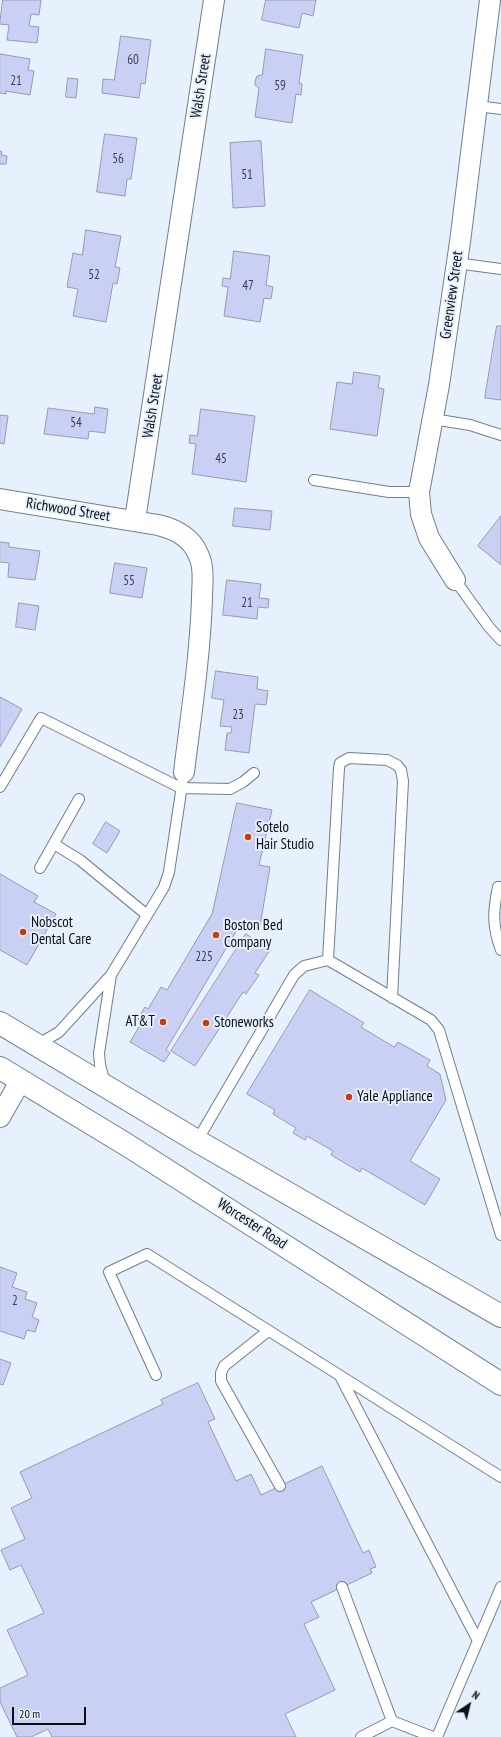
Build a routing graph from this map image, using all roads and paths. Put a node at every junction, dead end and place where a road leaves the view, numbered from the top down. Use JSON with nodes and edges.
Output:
{"nodes":[{"id":1,"x":214,"y":0,"type":"edge"},
{"id":2,"x":490,"y":0,"type":"edge"},
{"id":3,"x":477,"y":106,"type":"junction"},
{"id":4,"x":501,"y":109,"type":"edge"},
{"id":5,"x":456,"y":263,"type":"junction"},
{"id":6,"x":501,"y":269,"type":"edge"},
{"id":7,"x":432,"y":419,"type":"junction"},
{"id":8,"x":501,"y":435,"type":"edge"},
{"id":9,"x":314,"y":480,"type":"dead end"},
{"id":10,"x":419,"y":492,"type":"junction"},
{"id":11,"x":0,"y":499,"type":"edge"},
{"id":12,"x":135,"y":520,"type":"junction"},
{"id":13,"x":455,"y":580,"type":"joint"},
{"id":14,"x":501,"y":640,"type":"edge"},
{"id":15,"x":254,"y":773,"type":"dead end"},
{"id":16,"x":182,"y":780,"type":"junction"},
{"id":17,"x":0,"y":787,"type":"edge"},
{"id":18,"x":79,"y":799,"type":"dead end"},
{"id":19,"x":54,"y":844,"type":"junction"},
{"id":20,"x":40,"y":868,"type":"dead end"},
{"id":21,"x":501,"y":887,"type":"edge"},
{"id":22,"x":147,"y":915,"type":"junction"},
{"id":23,"x":501,"y":950,"type":"edge"},
{"id":24,"x":328,"y":960,"type":"junction"},
{"id":25,"x":111,"y":975,"type":"junction"},
{"id":26,"x":392,"y":998,"type":"junction"},
{"id":27,"x":0,"y":1023,"type":"edge"},
{"id":28,"x":36,"y":1045,"type":"junction"},
{"id":29,"x":0,"y":1068,"type":"edge"},
{"id":30,"x":21,"y":1080,"type":"junction"},
{"id":31,"x":106,"y":1086,"type":"junction"},
{"id":32,"x":0,"y":1117,"type":"edge"},
{"id":33,"x":197,"y":1141,"type":"junction"},
{"id":34,"x":501,"y":1235,"type":"edge"},
{"id":35,"x":501,"y":1316,"type":"edge"},
{"id":36,"x":268,"y":1331,"type":"junction"},
{"id":37,"x":156,"y":1375,"type":"dead end"},
{"id":38,"x":340,"y":1376,"type":"junction"},
{"id":39,"x":501,"y":1384,"type":"edge"},
{"id":40,"x":501,"y":1478,"type":"edge"},
{"id":41,"x":280,"y":1486,"type":"dead end"},
{"id":42,"x":342,"y":1587,"type":"dead end"},
{"id":43,"x":501,"y":1587,"type":"edge"},
{"id":44,"x":478,"y":1641,"type":"junction"},
{"id":45,"x":392,"y":1721,"type":"junction"},
{"id":46,"x":361,"y":1737,"type":"edge"},
{"id":47,"x":433,"y":1737,"type":"edge"},
{"id":48,"x":437,"y":1737,"type":"edge"}],
"edges":[{"from":1,"to":12,"type":"street","name":"Walsh Street"},
{"from":2,"to":3,"type":"street","name":"Greenview Street"},
{"from":3,"to":4,"type":"lane"},
{"from":3,"to":5,"type":"street","name":"Greenview Street"},
{"from":5,"to":6,"type":"lane"},
{"from":5,"to":7,"type":"street","name":"Greenview Street"},
{"from":7,"to":8,"type":"lane"},
{"from":7,"to":10,"type":"street","name":"Greenview Street"},
{"from":9,"to":10,"type":"lane"},
{"from":10,"to":13,"type":"street","name":"Greenview Street"},
{"from":11,"to":12,"type":"street","name":"Richwood Street"},
{"from":12,"to":16,"type":"street"},
{"from":13,"to":14,"type":"lane"},
{"from":15,"to":16,"type":"lane"},
{"from":16,"to":17,"type":"lane"},
{"from":16,"to":22,"type":"lane"},
{"from":18,"to":19,"type":"lane"},
{"from":19,"to":20,"type":"lane"},
{"from":19,"to":22,"type":"lane"},
{"from":21,"to":23,"type":"lane"},
{"from":22,"to":25,"type":"lane"},
{"from":24,"to":26,"type":"lane"},
{"from":24,"to":26,"type":"lane"},
{"from":24,"to":33,"type":"lane"},
{"from":25,"to":28,"type":"lane"},
{"from":25,"to":31,"type":"lane"},
{"from":26,"to":34,"type":"lane"},
{"from":27,"to":28,"type":"highway"},
{"from":28,"to":31,"type":"highway"},
{"from":29,"to":30,"type":"highway","name":"Worcester Road"},
{"from":30,"to":32,"type":"street"},
{"from":30,"to":39,"type":"highway","name":"Worcester Road"},
{"from":31,"to":33,"type":"highway"},
{"from":33,"to":35,"type":"highway"},
{"from":36,"to":37,"type":"lane"},
{"from":36,"to":38,"type":"lane"},
{"from":36,"to":41,"type":"lane"},
{"from":38,"to":40,"type":"lane"},
{"from":38,"to":44,"type":"lane"},
{"from":42,"to":45,"type":"lane"},
{"from":43,"to":44,"type":"lane"},
{"from":44,"to":48,"type":"lane"},
{"from":45,"to":46,"type":"lane"},
{"from":45,"to":47,"type":"lane"}]}
